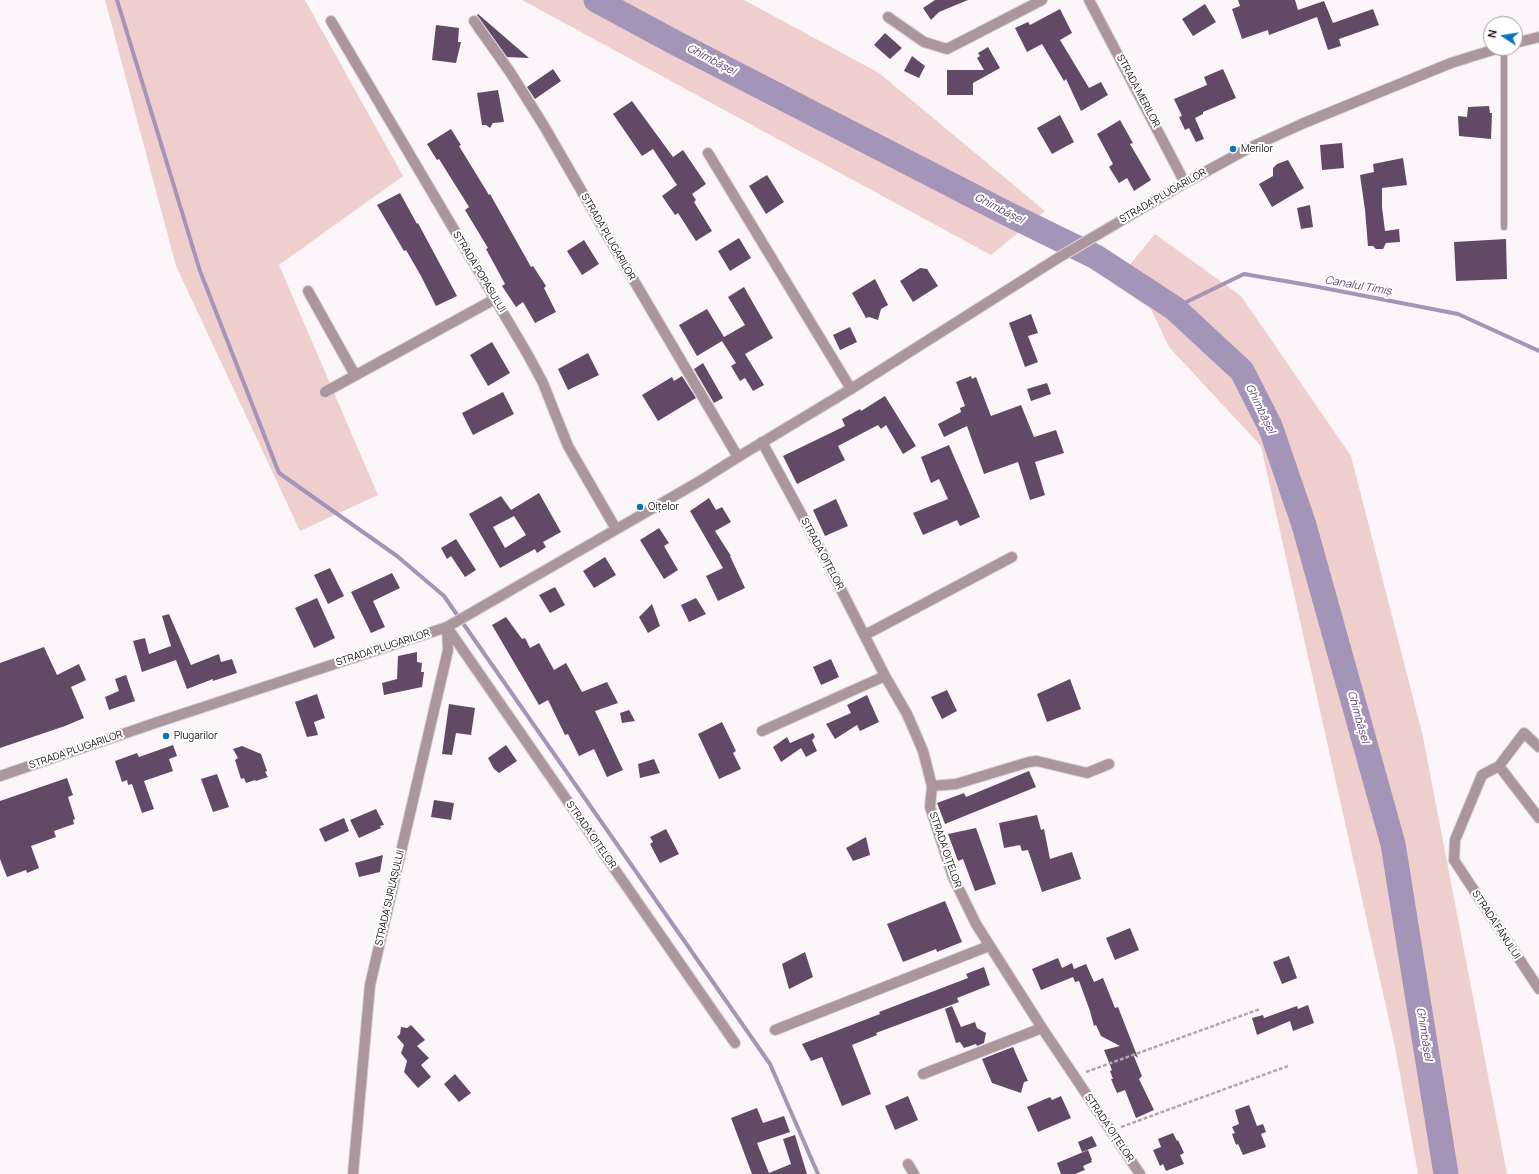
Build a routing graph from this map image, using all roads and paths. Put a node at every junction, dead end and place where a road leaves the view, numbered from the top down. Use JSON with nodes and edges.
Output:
{"nodes":[{"id":1,"x":1042,"y":0,"type":"edge"},
{"id":2,"x":1089,"y":0,"type":"edge"},
{"id":3,"x":888,"y":17,"type":"dead end"},
{"id":4,"x":330,"y":21,"type":"dead end"},
{"id":5,"x":474,"y":21,"type":"dead end"},
{"id":6,"x":1539,"y":37,"type":"edge"},
{"id":7,"x":1523,"y":42,"type":"edge"},
{"id":8,"x":1483,"y":53,"type":"edge"},
{"id":9,"x":1504,"y":56,"type":"edge"},
{"id":10,"x":708,"y":153,"type":"dead end"},
{"id":11,"x":1185,"y":183,"type":"junction"},
{"id":12,"x":1504,"y":227,"type":"dead end"},
{"id":13,"x":308,"y":291,"type":"dead end"},
{"id":14,"x":495,"y":299,"type":"junction"},
{"id":15,"x":355,"y":375,"type":"junction"},
{"id":16,"x":850,"y":389,"type":"junction"},
{"id":17,"x":325,"y":392,"type":"dead end"},
{"id":18,"x":762,"y":442,"type":"junction"},
{"id":19,"x":738,"y":457,"type":"junction"},
{"id":20,"x":616,"y":529,"type":"junction"},
{"id":21,"x":1012,"y":557,"type":"dead end"},
{"id":22,"x":450,"y":625,"type":"junction"},
{"id":23,"x":865,"y":635,"type":"junction"},
{"id":24,"x":885,"y":676,"type":"junction"},
{"id":25,"x":762,"y":731,"type":"dead end"},
{"id":26,"x":1539,"y":747,"type":"edge"},
{"id":27,"x":1109,"y":764,"type":"dead end"},
{"id":28,"x":1499,"y":766,"type":"junction"},
{"id":29,"x":0,"y":776,"type":"edge"},
{"id":30,"x":932,"y":786,"type":"junction"},
{"id":31,"x":1539,"y":818,"type":"edge"},
{"id":32,"x":989,"y":946,"type":"junction"},
{"id":33,"x":1539,"y":989,"type":"edge"},
{"id":34,"x":1260,"y":1009,"type":"dead end"},
{"id":35,"x":1042,"y":1028,"type":"junction"},
{"id":36,"x":775,"y":1030,"type":"dead end"},
{"id":37,"x":734,"y":1043,"type":"dead end"},
{"id":38,"x":1288,"y":1066,"type":"dead end"},
{"id":39,"x":923,"y":1074,"type":"dead end"},
{"id":40,"x":1074,"y":1076,"type":"junction"},
{"id":41,"x":1112,"y":1131,"type":"junction"},
{"id":42,"x":908,"y":1164,"type":"dead end"},
{"id":43,"x":353,"y":1174,"type":"edge"},
{"id":44,"x":914,"y":1174,"type":"edge"},
{"id":45,"x":1140,"y":1174,"type":"edge"}],
"edges":[{"from":1,"to":3,"type":"street"},
{"from":2,"to":11,"type":"street","name":"STRADA MERILOR"},
{"from":4,"to":14,"type":"street","name":"STRADA POPASULUI"},
{"from":5,"to":19,"type":"street","name":"STRADA PLUGARILOR"},
{"from":6,"to":7,"type":"street"},
{"from":8,"to":11,"type":"street","name":"STRADA PLUGARILOR"},
{"from":9,"to":12,"type":"lane"},
{"from":10,"to":16,"type":"street"},
{"from":11,"to":16,"type":"street","name":"STRADA PLUGARILOR"},
{"from":13,"to":15,"type":"street"},
{"from":14,"to":15,"type":"street"},
{"from":14,"to":20,"type":"street","name":"STRADA POPASULUI"},
{"from":15,"to":17,"type":"street"},
{"from":16,"to":18,"type":"street","name":"STRADA PLUGARILOR"},
{"from":18,"to":19,"type":"street","name":"STRADA PLUGARILOR"},
{"from":18,"to":23,"type":"street","name":"STRADA OIȚELOR"},
{"from":19,"to":20,"type":"street","name":"STRADA PLUGARILOR"},
{"from":20,"to":22,"type":"street","name":"STRADA PLUGARILOR"},
{"from":21,"to":23,"type":"street"},
{"from":22,"to":29,"type":"street","name":"STRADA PLUGARILOR"},
{"from":22,"to":37,"type":"street","name":"STRADA OIȚELOR"},
{"from":22,"to":43,"type":"street","name":"STRADA SURLAȘULUI"},
{"from":23,"to":24,"type":"street","name":"STRADA OIȚELOR"},
{"from":24,"to":25,"type":"street"},
{"from":24,"to":30,"type":"street","name":"STRADA OIȚELOR"},
{"from":26,"to":28,"type":"street"},
{"from":27,"to":30,"type":"street"},
{"from":28,"to":31,"type":"street"},
{"from":28,"to":33,"type":"street","name":"STRADA FÂNULUI"},
{"from":30,"to":32,"type":"street","name":"STRADA OIȚELOR"},
{"from":32,"to":35,"type":"street","name":"STRADA OIȚELOR"},
{"from":32,"to":36,"type":"street"},
{"from":34,"to":40,"type":"path"},
{"from":35,"to":39,"type":"street"},
{"from":35,"to":40,"type":"street","name":"STRADA OIȚELOR"},
{"from":38,"to":41,"type":"path"},
{"from":40,"to":41,"type":"street","name":"STRADA OIȚELOR"},
{"from":41,"to":45,"type":"street","name":"STRADA OIȚELOR"},
{"from":42,"to":44,"type":"street"}]}
